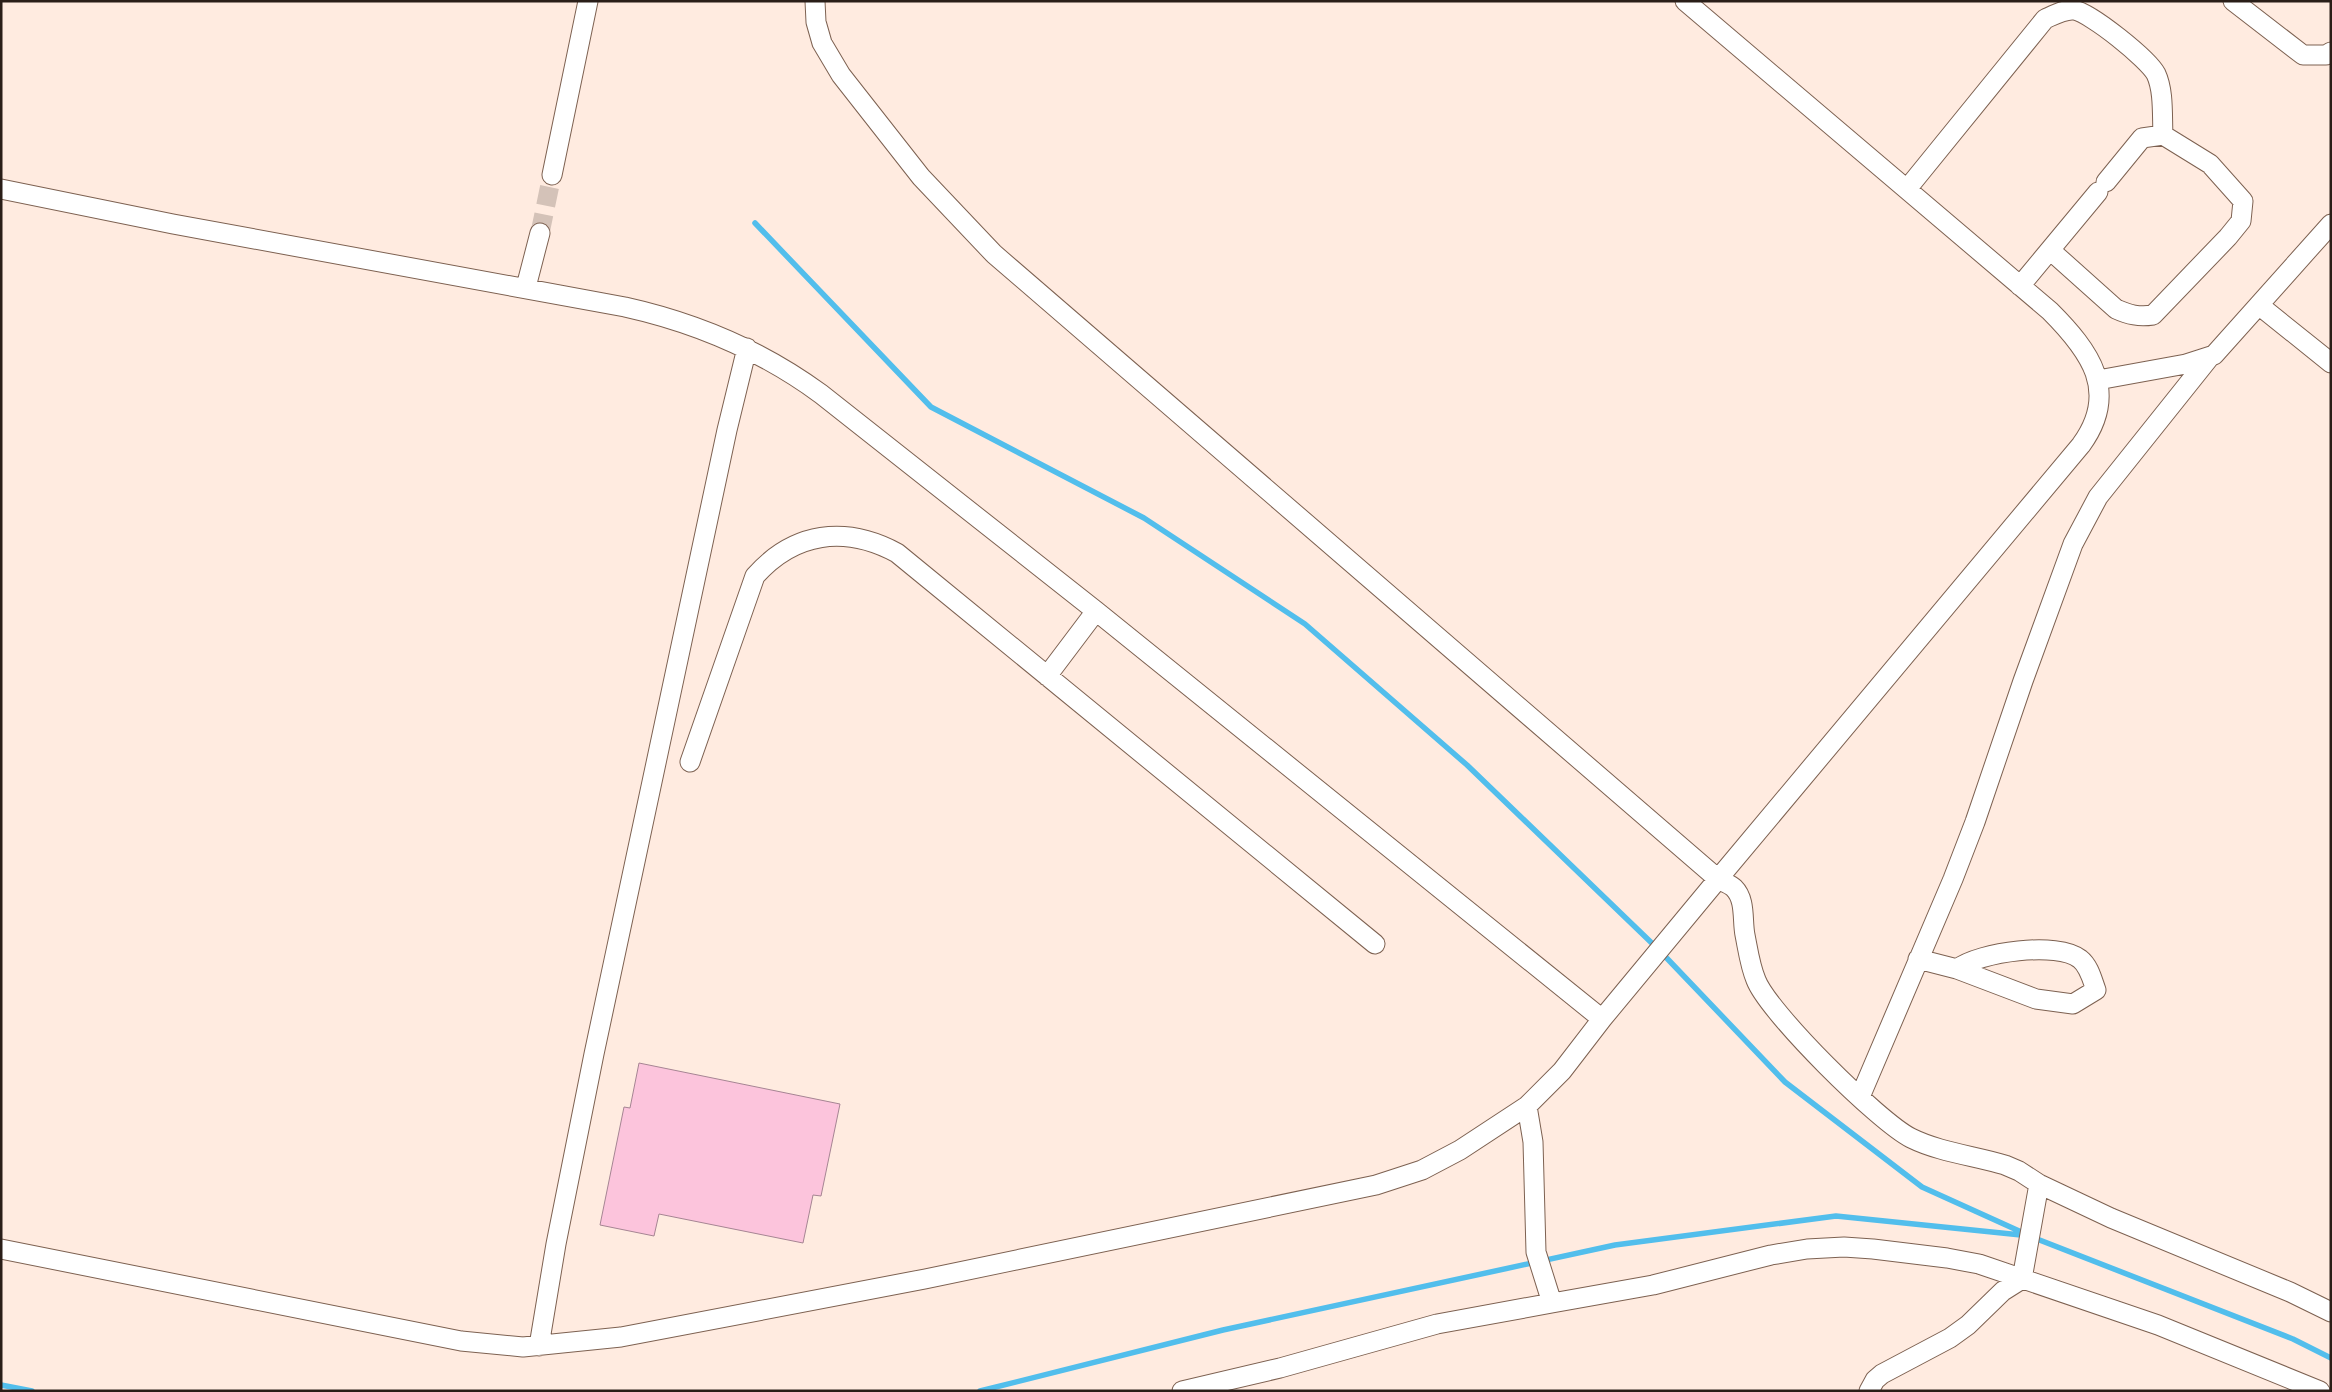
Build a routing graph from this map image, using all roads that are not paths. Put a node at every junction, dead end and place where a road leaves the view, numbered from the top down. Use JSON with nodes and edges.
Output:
{"nodes":[{"id":1,"x":588,"y":1,"type":"edge"},
{"id":2,"x":815,"y":1,"type":"edge"},
{"id":3,"x":1685,"y":1,"type":"edge"},
{"id":4,"x":2233,"y":1,"type":"edge"},
{"id":5,"x":2331,"y":52,"type":"edge"},
{"id":6,"x":2162,"y":135,"type":"junction"},
{"id":7,"x":552,"y":175,"type":"tunnel mouth"},
{"id":8,"x":1,"y":189,"type":"edge"},
{"id":9,"x":1906,"y":189,"type":"junction"},
{"id":10,"x":2331,"y":224,"type":"edge"},
{"id":11,"x":540,"y":233,"type":"tunnel mouth"},
{"id":12,"x":2050,"y":250,"type":"junction"},
{"id":13,"x":2020,"y":286,"type":"junction"},
{"id":14,"x":526,"y":287,"type":"junction"},
{"id":15,"x":2260,"y":306,"type":"junction"},
{"id":16,"x":747,"y":348,"type":"junction"},
{"id":17,"x":2209,"y":358,"type":"junction"},
{"id":18,"x":2331,"y":363,"type":"edge"},
{"id":19,"x":2098,"y":380,"type":"junction"},
{"id":20,"x":1096,"y":610,"type":"junction"},
{"id":21,"x":1048,"y":676,"type":"junction"},
{"id":22,"x":690,"y":762,"type":"dead end"},
{"id":23,"x":1718,"y":879,"type":"junction"},
{"id":24,"x":1375,"y":944,"type":"dead end"},
{"id":25,"x":1918,"y":959,"type":"junction"},
{"id":26,"x":1957,"y":969,"type":"junction"},
{"id":27,"x":1602,"y":1019,"type":"junction"},
{"id":28,"x":1860,"y":1097,"type":"junction"},
{"id":29,"x":1527,"y":1106,"type":"junction"},
{"id":30,"x":2039,"y":1184,"type":"junction"},
{"id":31,"x":1,"y":1249,"type":"edge"},
{"id":32,"x":2022,"y":1279,"type":"junction"},
{"id":33,"x":1552,"y":1303,"type":"junction"},
{"id":34,"x":2331,"y":1312,"type":"edge"},
{"id":35,"x":539,"y":1346,"type":"junction"},
{"id":36,"x":1182,"y":1391,"type":"edge"},
{"id":37,"x":1869,"y":1391,"type":"edge"},
{"id":38,"x":2320,"y":1391,"type":"edge"}],
"edges":[{"from":1,"to":7,"type":"street"},
{"from":2,"to":23,"type":"street"},
{"from":3,"to":9,"type":"street"},
{"from":4,"to":5,"type":"street"},
{"from":6,"to":9,"type":"street"},
{"from":6,"to":12,"type":"street"},
{"from":6,"to":12,"type":"street"},
{"from":8,"to":14,"type":"street"},
{"from":9,"to":13,"type":"street"},
{"from":10,"to":15,"type":"street"},
{"from":11,"to":14,"type":"street"},
{"from":12,"to":13,"type":"street"},
{"from":13,"to":19,"type":"street"},
{"from":14,"to":16,"type":"street"},
{"from":15,"to":17,"type":"street"},
{"from":15,"to":18,"type":"street"},
{"from":16,"to":20,"type":"street"},
{"from":16,"to":35,"type":"street"},
{"from":17,"to":19,"type":"street"},
{"from":17,"to":25,"type":"street"},
{"from":19,"to":23,"type":"street"},
{"from":20,"to":21,"type":"street"},
{"from":20,"to":27,"type":"street"},
{"from":21,"to":22,"type":"street"},
{"from":21,"to":24,"type":"street"},
{"from":23,"to":27,"type":"street"},
{"from":23,"to":28,"type":"street"},
{"from":25,"to":26,"type":"street"},
{"from":25,"to":28,"type":"street"},
{"from":26,"to":26,"type":"street"},
{"from":27,"to":29,"type":"street"},
{"from":28,"to":30,"type":"street"},
{"from":29,"to":33,"type":"street"},
{"from":29,"to":35,"type":"street"},
{"from":30,"to":32,"type":"street"},
{"from":30,"to":34,"type":"street"},
{"from":31,"to":35,"type":"street"},
{"from":32,"to":33,"type":"street"},
{"from":32,"to":37,"type":"street"},
{"from":32,"to":38,"type":"street"},
{"from":33,"to":36,"type":"street"}]}
